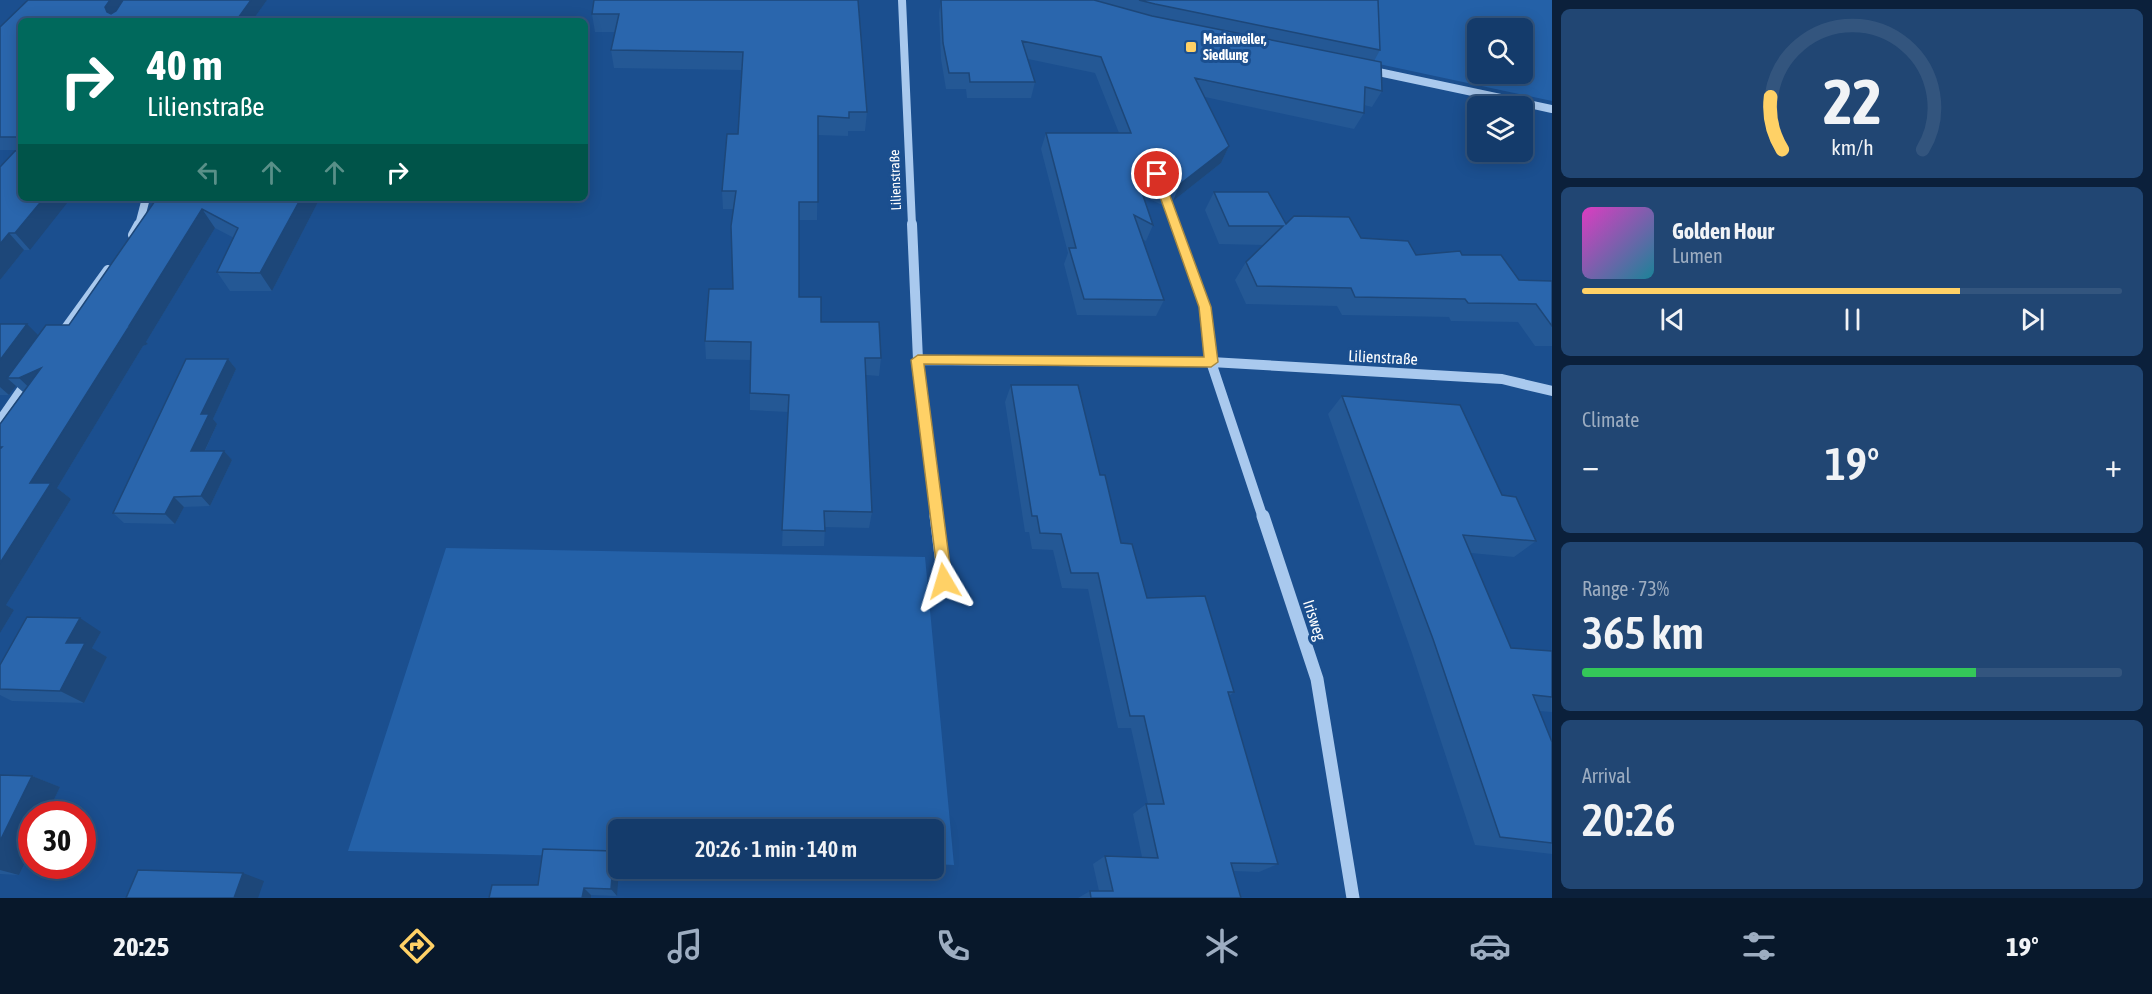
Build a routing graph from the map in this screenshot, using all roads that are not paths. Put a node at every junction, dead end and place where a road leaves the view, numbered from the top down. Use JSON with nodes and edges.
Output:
{"nodes":[{"id":1,"x":902,"y":0,"type":"edge"},
{"id":2,"x":1357,"y":68,"type":"edge"},
{"id":3,"x":1552,"y":109,"type":"edge"},
{"id":4,"x":1157,"y":174,"type":"edge"},
{"id":5,"x":145,"y":201,"type":"edge"},
{"id":6,"x":125,"y":246,"type":"edge"},
{"id":7,"x":111,"y":266,"type":"edge"},
{"id":8,"x":56,"y":342,"type":"edge"},
{"id":9,"x":918,"y":360,"type":"junction"},
{"id":10,"x":1211,"y":362,"type":"junction"},
{"id":11,"x":35,"y":371,"type":"edge"},
{"id":12,"x":1552,"y":391,"type":"edge"},
{"id":13,"x":0,"y":421,"type":"edge"},
{"id":14,"x":944,"y":581,"type":"dead end"},
{"id":15,"x":1353,"y":898,"type":"edge"}],
"edges":[{"from":1,"to":9,"type":"street","name":"Lilienstraße"},
{"from":2,"to":3,"type":"street"},
{"from":4,"to":10,"type":"street"},
{"from":5,"to":6,"type":"street"},
{"from":7,"to":8,"type":"street"},
{"from":9,"to":10,"type":"street","name":"Lilienstraße"},
{"from":9,"to":14,"type":"street","name":"Lilienstraße"},
{"from":10,"to":12,"type":"street","name":"Lilienstraße"},
{"from":10,"to":15,"type":"street","name":"Irisweg"},
{"from":11,"to":13,"type":"street"}]}
